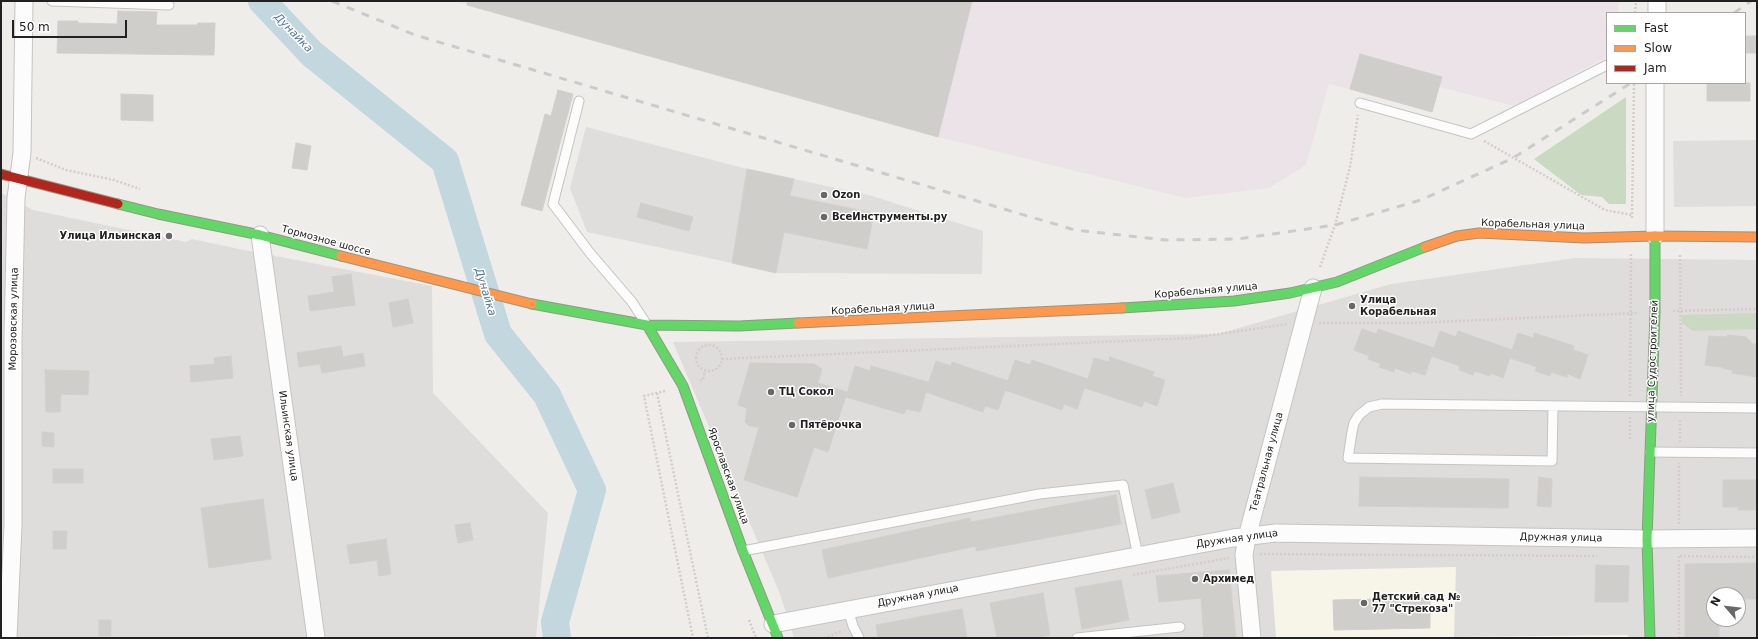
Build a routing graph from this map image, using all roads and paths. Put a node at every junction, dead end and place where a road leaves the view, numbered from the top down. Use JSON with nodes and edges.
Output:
{"nodes":[{"id":1,"x":24,"y":1,"type":"edge"},
{"id":2,"x":52,"y":1,"type":"edge"},
{"id":3,"x":1636,"y":1,"type":"edge"},
{"id":4,"x":1657,"y":1,"type":"edge"},
{"id":5,"x":169,"y":5,"type":"dead end"},
{"id":6,"x":1636,"y":12,"type":"edge"},
{"id":7,"x":1657,"y":12,"type":"edge"},
{"id":8,"x":1606,"y":66,"type":"edge"},
{"id":9,"x":1634,"y":84,"type":"edge"},
{"id":10,"x":1655,"y":84,"type":"edge"},
{"id":11,"x":579,"y":101,"type":"dead end"},
{"id":12,"x":1360,"y":103,"type":"joint"},
{"id":13,"x":1471,"y":134,"type":"junction"},
{"id":14,"x":22,"y":153,"type":"junction"},
{"id":15,"x":1,"y":174,"type":"edge"},
{"id":16,"x":18,"y":179,"type":"junction"},
{"id":17,"x":142,"y":190,"type":"dead end"},
{"id":18,"x":1632,"y":215,"type":"junction"},
{"id":19,"x":260,"y":235,"type":"junction"},
{"id":20,"x":1655,"y":236,"type":"junction"},
{"id":21,"x":1680,"y":236,"type":"junction"},
{"id":22,"x":1632,"y":237,"type":"junction"},
{"id":23,"x":1757,"y":237,"type":"edge"},
{"id":24,"x":1313,"y":288,"type":"junction"},
{"id":25,"x":1757,"y":309,"type":"edge"},
{"id":26,"x":1679,"y":311,"type":"junction"},
{"id":27,"x":1655,"y":312,"type":"junction"},
{"id":28,"x":1630,"y":313,"type":"junction"},
{"id":29,"x":1303,"y":323,"type":"junction"},
{"id":30,"x":647,"y":325,"type":"junction"},
{"id":31,"x":722,"y":359,"type":"junction"},
{"id":32,"x":657,"y":393,"type":"dead end"},
{"id":33,"x":644,"y":396,"type":"dead end"},
{"id":34,"x":1553,"y":406,"type":"junction"},
{"id":35,"x":1652,"y":406,"type":"junction"},
{"id":36,"x":1630,"y":407,"type":"junction"},
{"id":37,"x":1681,"y":408,"type":"junction"},
{"id":38,"x":1757,"y":408,"type":"edge"},
{"id":39,"x":1630,"y":446,"type":"dead end"},
{"id":40,"x":1650,"y":452,"type":"junction"},
{"id":41,"x":1679,"y":453,"type":"junction"},
{"id":42,"x":1757,"y":453,"type":"edge"},
{"id":43,"x":7,"y":525,"type":"edge"},
{"id":44,"x":1247,"y":537,"type":"junction"},
{"id":45,"x":1757,"y":538,"type":"edge"},
{"id":46,"x":1648,"y":539,"type":"junction"},
{"id":47,"x":1679,"y":539,"type":"junction"},
{"id":48,"x":743,"y":551,"type":"junction"},
{"id":49,"x":1244,"y":555,"type":"junction"},
{"id":50,"x":1138,"y":556,"type":"junction"},
{"id":51,"x":1600,"y":556,"type":"dead end"},
{"id":52,"x":1648,"y":556,"type":"junction"},
{"id":53,"x":1679,"y":556,"type":"junction"},
{"id":54,"x":1757,"y":557,"type":"edge"},
{"id":55,"x":1128,"y":576,"type":"dead end"},
{"id":56,"x":848,"y":610,"type":"junction"},
{"id":57,"x":853,"y":626,"type":"junction"},
{"id":58,"x":1180,"y":627,"type":"dead end"},
{"id":59,"x":775,"y":631,"type":"edge"},
{"id":60,"x":8,"y":638,"type":"edge"},
{"id":61,"x":316,"y":638,"type":"edge"},
{"id":62,"x":693,"y":638,"type":"edge"},
{"id":63,"x":708,"y":638,"type":"edge"},
{"id":64,"x":824,"y":638,"type":"edge"},
{"id":65,"x":859,"y":638,"type":"edge"},
{"id":66,"x":1077,"y":638,"type":"edge"},
{"id":67,"x":1252,"y":638,"type":"edge"},
{"id":68,"x":1650,"y":638,"type":"edge"},
{"id":69,"x":1679,"y":638,"type":"edge"}],
"edges":[{"from":1,"to":14,"type":"street","name":"Морозовская улица"},
{"from":2,"to":5,"type":"lane"},
{"from":3,"to":6,"type":"path"},
{"from":4,"to":7,"type":"street"},
{"from":8,"to":13,"type":"lane"},
{"from":9,"to":18,"type":"path"},
{"from":10,"to":20,"type":"street","name":"улица Судостроителей"},
{"from":11,"to":30,"type":"lane"},
{"from":12,"to":13,"type":"lane"},
{"from":12,"to":24,"type":"path"},
{"from":13,"to":18,"type":"path"},
{"from":14,"to":16,"type":"street","name":"Морозовская улица"},
{"from":14,"to":17,"type":"path"},
{"from":15,"to":16,"type":"street","name":"Тормозное шоссе"},
{"from":16,"to":19,"type":"street","name":"Тормозное шоссе"},
{"from":16,"to":43,"type":"street","name":"Морозовская улица"},
{"from":18,"to":22,"type":"path"},
{"from":19,"to":30,"type":"street","name":"Тормозное шоссе"},
{"from":19,"to":61,"type":"street","name":"Ильинская улица"},
{"from":20,"to":21,"type":"street","name":"Корабельная улица"},
{"from":20,"to":22,"type":"street","name":"Корабельная улица"},
{"from":20,"to":27,"type":"street","name":"улица Судостроителей"},
{"from":21,"to":23,"type":"street","name":"Корабельная улица"},
{"from":21,"to":26,"type":"path"},
{"from":22,"to":24,"type":"street","name":"Корабельная улица"},
{"from":22,"to":28,"type":"path"},
{"from":24,"to":29,"type":"street","name":"Театральная улица"},
{"from":24,"to":30,"type":"street","name":"Корабельная улица"},
{"from":25,"to":26,"type":"path"},
{"from":26,"to":27,"type":"path"},
{"from":26,"to":37,"type":"path"},
{"from":27,"to":28,"type":"path"},
{"from":27,"to":35,"type":"street","name":"улица Судостроителей"},
{"from":28,"to":29,"type":"path"},
{"from":28,"to":36,"type":"path"},
{"from":29,"to":31,"type":"path"},
{"from":29,"to":44,"type":"street","name":"Театральная улица"},
{"from":30,"to":48,"type":"street","name":"Ярославская улица"},
{"from":31,"to":31,"type":"path"},
{"from":32,"to":63,"type":"path"},
{"from":33,"to":62,"type":"path"},
{"from":34,"to":34,"type":"lane"},
{"from":34,"to":36,"type":"lane"},
{"from":35,"to":36,"type":"lane"},
{"from":35,"to":37,"type":"lane"},
{"from":35,"to":40,"type":"street","name":"улица Судостроителей"},
{"from":36,"to":39,"type":"path"},
{"from":37,"to":38,"type":"lane"},
{"from":37,"to":41,"type":"path"},
{"from":40,"to":41,"type":"lane"},
{"from":40,"to":46,"type":"street","name":"улица Судостроителей"},
{"from":41,"to":42,"type":"lane"},
{"from":41,"to":47,"type":"path"},
{"from":43,"to":60,"type":"street","name":"Морозовская улица"},
{"from":44,"to":46,"type":"street","name":"Дружная улица"},
{"from":44,"to":49,"type":"street","name":"Театральная улица"},
{"from":44,"to":50,"type":"street","name":"Дружная улица"},
{"from":45,"to":47,"type":"street","name":"Дружная улица"},
{"from":46,"to":47,"type":"street","name":"Дружная улица"},
{"from":46,"to":52,"type":"street","name":"улица Судостроителей"},
{"from":47,"to":53,"type":"path"},
{"from":48,"to":50,"type":"lane"},
{"from":48,"to":59,"type":"street","name":"Ярославская улица"},
{"from":49,"to":51,"type":"path"},
{"from":49,"to":55,"type":"path"},
{"from":49,"to":67,"type":"street","name":"Театральная улица"},
{"from":50,"to":56,"type":"street","name":"Дружная улица"},
{"from":52,"to":53,"type":"path"},
{"from":52,"to":68,"type":"street","name":"улица Судостроителей"},
{"from":53,"to":54,"type":"path"},
{"from":53,"to":69,"type":"path"},
{"from":56,"to":57,"type":"lane"},
{"from":56,"to":59,"type":"street","name":"Дружная улица"},
{"from":57,"to":64,"type":"path"},
{"from":57,"to":65,"type":"lane"},
{"from":58,"to":66,"type":"lane"}]}
